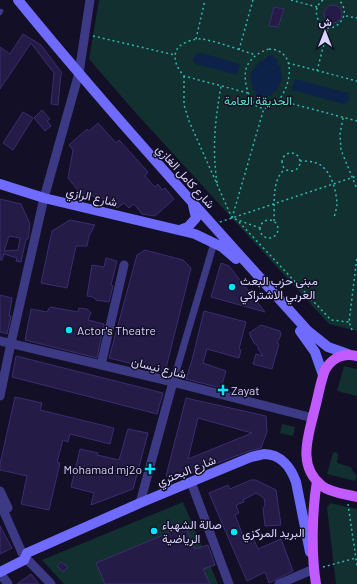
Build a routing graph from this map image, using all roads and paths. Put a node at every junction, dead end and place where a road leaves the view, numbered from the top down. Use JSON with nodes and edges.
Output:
{"nodes":[{"id":1,"x":18,"y":0,"type":"edge"},
{"id":2,"x":90,"y":0,"type":"edge"},
{"id":3,"x":205,"y":0,"type":"edge"},
{"id":4,"x":253,"y":0,"type":"edge"},
{"id":5,"x":291,"y":0,"type":"edge"},
{"id":6,"x":324,"y":0,"type":"edge"},
{"id":7,"x":340,"y":0,"type":"edge"},
{"id":8,"x":317,"y":8,"type":"junction"},
{"id":9,"x":346,"y":16,"type":"junction"},
{"id":10,"x":357,"y":18,"type":"edge"},
{"id":11,"x":328,"y":28,"type":"junction"},
{"id":12,"x":93,"y":36,"type":"dead end"},
{"id":13,"x":196,"y":39,"type":"junction"},
{"id":14,"x":239,"y":50,"type":"junction"},
{"id":15,"x":175,"y":54,"type":"junction"},
{"id":16,"x":256,"y":55,"type":"junction"},
{"id":17,"x":288,"y":63,"type":"junction"},
{"id":18,"x":317,"y":71,"type":"junction"},
{"id":19,"x":79,"y":73,"type":"junction"},
{"id":20,"x":184,"y":76,"type":"junction"},
{"id":21,"x":357,"y":81,"type":"edge"},
{"id":22,"x":221,"y":86,"type":"junction"},
{"id":23,"x":248,"y":93,"type":"junction"},
{"id":24,"x":278,"y":100,"type":"junction"},
{"id":25,"x":264,"y":108,"type":"junction"},
{"id":26,"x":343,"y":118,"type":"junction"},
{"id":27,"x":357,"y":121,"type":"edge"},
{"id":28,"x":300,"y":161,"type":"junction"},
{"id":29,"x":285,"y":169,"type":"junction"},
{"id":30,"x":357,"y":176,"type":"edge"},
{"id":31,"x":353,"y":177,"type":"junction"},
{"id":32,"x":0,"y":184,"type":"edge"},
{"id":33,"x":333,"y":184,"type":"junction"},
{"id":34,"x":218,"y":186,"type":"junction"},
{"id":35,"x":357,"y":189,"type":"edge"},
{"id":36,"x":44,"y":198,"type":"junction"},
{"id":37,"x":193,"y":204,"type":"junction"},
{"id":38,"x":275,"y":204,"type":"junction"},
{"id":39,"x":232,"y":218,"type":"junction"},
{"id":40,"x":334,"y":218,"type":"dead end"},
{"id":41,"x":237,"y":220,"type":"junction"},
{"id":42,"x":274,"y":221,"type":"junction"},
{"id":43,"x":212,"y":224,"type":"junction"},
{"id":44,"x":260,"y":228,"type":"junction"},
{"id":45,"x":180,"y":230,"type":"junction"},
{"id":46,"x":214,"y":243,"type":"junction"},
{"id":47,"x":357,"y":257,"type":"edge"},
{"id":48,"x":124,"y":265,"type":"dead end"},
{"id":49,"x":349,"y":322,"type":"junction"},
{"id":50,"x":352,"y":330,"type":"dead end"},
{"id":51,"x":0,"y":341,"type":"edge"},
{"id":52,"x":11,"y":343,"type":"junction"},
{"id":53,"x":353,"y":355,"type":"edge"},
{"id":54,"x":100,"y":365,"type":"junction"},
{"id":55,"x":323,"y":375,"type":"junction"},
{"id":56,"x":173,"y":382,"type":"junction"},
{"id":57,"x":0,"y":396,"type":"edge"},
{"id":58,"x":313,"y":418,"type":"junction"},
{"id":59,"x":317,"y":481,"type":"junction"},
{"id":60,"x":191,"y":482,"type":"junction"},
{"id":61,"x":0,"y":492,"type":"edge"},
{"id":62,"x":353,"y":496,"type":"edge"},
{"id":63,"x":140,"y":502,"type":"junction"},
{"id":64,"x":0,"y":503,"type":"edge"},
{"id":65,"x":27,"y":555,"type":"junction"},
{"id":66,"x":356,"y":558,"type":"edge"},
{"id":67,"x":357,"y":566,"type":"edge"},
{"id":68,"x":314,"y":569,"type":"junction"},
{"id":69,"x":0,"y":572,"type":"edge"},
{"id":70,"x":8,"y":584,"type":"edge"},
{"id":71,"x":51,"y":584,"type":"edge"},
{"id":72,"x":229,"y":584,"type":"edge"},
{"id":73,"x":279,"y":584,"type":"edge"},
{"id":74,"x":316,"y":584,"type":"edge"}],
"edges":[{"from":1,"to":19,"type":"main road","name":"شارع كامل الغازي"},
{"from":2,"to":19,"type":"street"},
{"from":3,"to":13,"type":"path"},
{"from":4,"to":14,"type":"path"},
{"from":5,"to":8,"type":"path"},
{"from":6,"to":8,"type":"path"},
{"from":7,"to":9,"type":"path"},
{"from":8,"to":11,"type":"path"},
{"from":9,"to":10,"type":"path"},
{"from":9,"to":11,"type":"path"},
{"from":11,"to":18,"type":"path"},
{"from":12,"to":15,"type":"path"},
{"from":13,"to":14,"type":"path"},
{"from":13,"to":15,"type":"path"},
{"from":14,"to":16,"type":"path"},
{"from":15,"to":20,"type":"path"},
{"from":16,"to":17,"type":"path"},
{"from":16,"to":23,"type":"path"},
{"from":17,"to":18,"type":"path"},
{"from":17,"to":24,"type":"path"},
{"from":18,"to":21,"type":"path"},
{"from":19,"to":36,"type":"street"},
{"from":19,"to":37,"type":"main road","name":"شارع كامل الغازي"},
{"from":20,"to":22,"type":"path"},
{"from":20,"to":34,"type":"path"},
{"from":22,"to":23,"type":"path"},
{"from":22,"to":34,"type":"path"},
{"from":23,"to":25,"type":"path"},
{"from":24,"to":25,"type":"path"},
{"from":24,"to":26,"type":"path"},
{"from":25,"to":39,"type":"path"},
{"from":26,"to":27,"type":"path"},
{"from":26,"to":31,"type":"path"},
{"from":28,"to":29,"type":"path"},
{"from":28,"to":29,"type":"path"},
{"from":28,"to":33,"type":"path"},
{"from":29,"to":38,"type":"path"},
{"from":30,"to":31,"type":"path"},
{"from":31,"to":33,"type":"path"},
{"from":31,"to":35,"type":"path"},
{"from":32,"to":36,"type":"main road","name":"شارع الرازي"},
{"from":33,"to":38,"type":"path"},
{"from":33,"to":40,"type":"path"},
{"from":34,"to":39,"type":"path"},
{"from":36,"to":45,"type":"main road","name":"شارع الرازي"},
{"from":36,"to":52,"type":"street"},
{"from":37,"to":43,"type":"main road","name":"شارع كامل الغازي"},
{"from":37,"to":45,"type":"main road"},
{"from":38,"to":39,"type":"path"},
{"from":38,"to":42,"type":"path"},
{"from":39,"to":41,"type":"path"},
{"from":39,"to":43,"type":"path"},
{"from":41,"to":44,"type":"path"},
{"from":41,"to":49,"type":"path"},
{"from":42,"to":44,"type":"path"},
{"from":42,"to":44,"type":"path"},
{"from":43,"to":53,"type":"main road","name":"شارع كامل الغازي"},
{"from":45,"to":46,"type":"main road"},
{"from":46,"to":55,"type":"main road"},
{"from":46,"to":56,"type":"street"},
{"from":47,"to":49,"type":"path"},
{"from":48,"to":54,"type":"street"},
{"from":49,"to":50,"type":"path"},
{"from":51,"to":52,"type":"street","name":"شارع نيسان"},
{"from":52,"to":54,"type":"street","name":"شارع نيسان"},
{"from":52,"to":57,"type":"street"},
{"from":53,"to":55,"type":"main road"},
{"from":54,"to":56,"type":"street","name":"شارع نيسان"},
{"from":55,"to":58,"type":"main road"},
{"from":56,"to":58,"type":"street","name":"شارع نيسان"},
{"from":56,"to":63,"type":"street"},
{"from":58,"to":59,"type":"main road"},
{"from":59,"to":62,"type":"main road"},
{"from":59,"to":68,"type":"main road"},
{"from":60,"to":63,"type":"main road","name":"شارع البحتري"},
{"from":60,"to":68,"type":"main road","name":"شارع البحتري"},
{"from":60,"to":72,"type":"street"},
{"from":61,"to":65,"type":"street"},
{"from":62,"to":66,"type":"path"},
{"from":63,"to":65,"type":"main road","name":"شارع البحتري"},
{"from":64,"to":65,"type":"street"},
{"from":65,"to":69,"type":"main road","name":"شارع البحتري"},
{"from":65,"to":71,"type":"street"},
{"from":66,"to":67,"type":"path"},
{"from":66,"to":68,"type":"path"},
{"from":68,"to":73,"type":"street"},
{"from":68,"to":74,"type":"main road"},
{"from":69,"to":70,"type":"street"}]}
